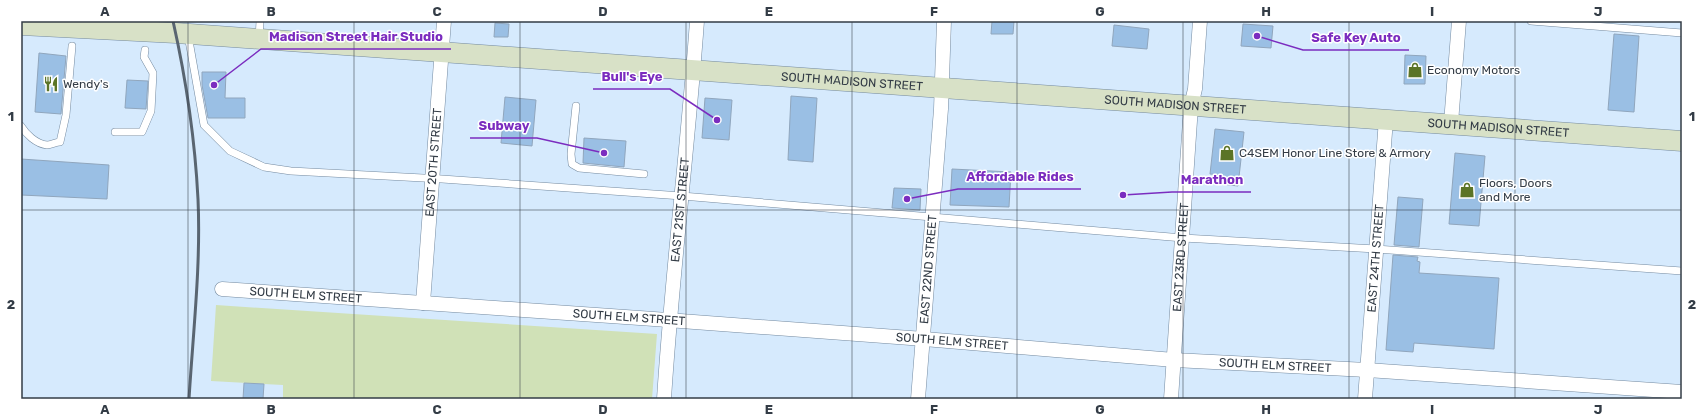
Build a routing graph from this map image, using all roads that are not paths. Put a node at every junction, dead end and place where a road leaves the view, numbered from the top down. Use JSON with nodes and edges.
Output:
{"nodes":[{"id":1,"x":444,"y":21,"type":"edge"},
{"id":2,"x":696,"y":21,"type":"edge"},
{"id":3,"x":944,"y":21,"type":"edge"},
{"id":4,"x":1200,"y":21,"type":"edge"},
{"id":5,"x":1459,"y":21,"type":"edge"},
{"id":6,"x":1531,"y":21,"type":"edge"},
{"id":7,"x":21,"y":25,"type":"edge"},
{"id":8,"x":260,"y":31,"type":"edge"},
{"id":9,"x":1682,"y":33,"type":"edge"},
{"id":10,"x":188,"y":35,"type":"junction"},
{"id":11,"x":72,"y":46,"type":"dead end"},
{"id":12,"x":145,"y":50,"type":"dead end"},
{"id":13,"x":441,"y":52,"type":"junction"},
{"id":14,"x":693,"y":71,"type":"junction"},
{"id":15,"x":942,"y":87,"type":"junction"},
{"id":16,"x":576,"y":106,"type":"dead end"},
{"id":17,"x":1191,"y":106,"type":"junction"},
{"id":18,"x":1386,"y":119,"type":"junction"},
{"id":19,"x":1451,"y":123,"type":"junction"},
{"id":20,"x":21,"y":126,"type":"edge"},
{"id":21,"x":116,"y":132,"type":"dead end"},
{"id":22,"x":1682,"y":141,"type":"edge"},
{"id":23,"x":644,"y":174,"type":"dead end"},
{"id":24,"x":432,"y":178,"type":"junction"},
{"id":25,"x":682,"y":196,"type":"junction"},
{"id":26,"x":933,"y":217,"type":"junction"},
{"id":27,"x":1183,"y":238,"type":"junction"},
{"id":28,"x":1376,"y":249,"type":"junction"},
{"id":29,"x":1682,"y":271,"type":"edge"},
{"id":30,"x":222,"y":289,"type":"dead end"},
{"id":31,"x":423,"y":303,"type":"junction"},
{"id":32,"x":669,"y":321,"type":"junction"},
{"id":33,"x":924,"y":339,"type":"junction"},
{"id":34,"x":1174,"y":360,"type":"junction"},
{"id":35,"x":1366,"y":370,"type":"junction"},
{"id":36,"x":1682,"y":392,"type":"edge"},
{"id":37,"x":664,"y":399,"type":"edge"},
{"id":38,"x":918,"y":399,"type":"edge"},
{"id":39,"x":1171,"y":399,"type":"edge"},
{"id":40,"x":1364,"y":399,"type":"edge"}],
"edges":[{"from":1,"to":13,"type":"street","name":"EAST 20TH STREET"},
{"from":2,"to":14,"type":"street","name":"EAST 21ST STREET"},
{"from":3,"to":15,"type":"street","name":"EAST 22ND STREET"},
{"from":4,"to":17,"type":"street","name":"EAST 23RD STREET"},
{"from":5,"to":19,"type":"street"},
{"from":6,"to":9,"type":"lane"},
{"from":7,"to":10,"type":"main road","name":"SOUTH MADISON STREET"},
{"from":8,"to":10,"type":"main road","name":"SOUTH MADISON STREET"},
{"from":8,"to":13,"type":"main road","name":"SOUTH MADISON STREET"},
{"from":10,"to":24,"type":"lane"},
{"from":11,"to":20,"type":"lane"},
{"from":12,"to":21,"type":"lane"},
{"from":13,"to":14,"type":"main road","name":"SOUTH MADISON STREET"},
{"from":13,"to":24,"type":"street","name":"EAST 20TH STREET"},
{"from":14,"to":15,"type":"main road","name":"SOUTH MADISON STREET"},
{"from":14,"to":25,"type":"street","name":"EAST 21ST STREET"},
{"from":15,"to":17,"type":"main road","name":"SOUTH MADISON STREET"},
{"from":15,"to":26,"type":"street","name":"EAST 22ND STREET"},
{"from":16,"to":23,"type":"lane"},
{"from":17,"to":18,"type":"main road","name":"SOUTH MADISON STREET"},
{"from":17,"to":27,"type":"street","name":"EAST 23RD STREET"},
{"from":18,"to":19,"type":"main road","name":"SOUTH MADISON STREET"},
{"from":18,"to":28,"type":"street","name":"EAST 24TH STREET"},
{"from":19,"to":22,"type":"main road","name":"SOUTH MADISON STREET"},
{"from":24,"to":25,"type":"lane"},
{"from":24,"to":31,"type":"street","name":"EAST 20TH STREET"},
{"from":25,"to":26,"type":"lane"},
{"from":25,"to":32,"type":"street","name":"EAST 21ST STREET"},
{"from":26,"to":27,"type":"lane"},
{"from":26,"to":33,"type":"street","name":"EAST 22ND STREET"},
{"from":27,"to":28,"type":"lane"},
{"from":27,"to":34,"type":"street","name":"EAST 23RD STREET"},
{"from":28,"to":29,"type":"lane"},
{"from":28,"to":35,"type":"street","name":"EAST 24TH STREET"},
{"from":30,"to":31,"type":"street","name":"SOUTH ELM STREET"},
{"from":31,"to":32,"type":"street","name":"SOUTH ELM STREET"},
{"from":32,"to":33,"type":"street","name":"SOUTH ELM STREET"},
{"from":32,"to":37,"type":"street","name":"EAST 21ST STREET"},
{"from":33,"to":34,"type":"street","name":"SOUTH ELM STREET"},
{"from":33,"to":38,"type":"street","name":"EAST 22ND STREET"},
{"from":34,"to":35,"type":"street","name":"SOUTH ELM STREET"},
{"from":34,"to":39,"type":"street","name":"EAST 23RD STREET"},
{"from":35,"to":36,"type":"street","name":"SOUTH ELM STREET"},
{"from":35,"to":40,"type":"street","name":"EAST 24TH STREET"}]}
